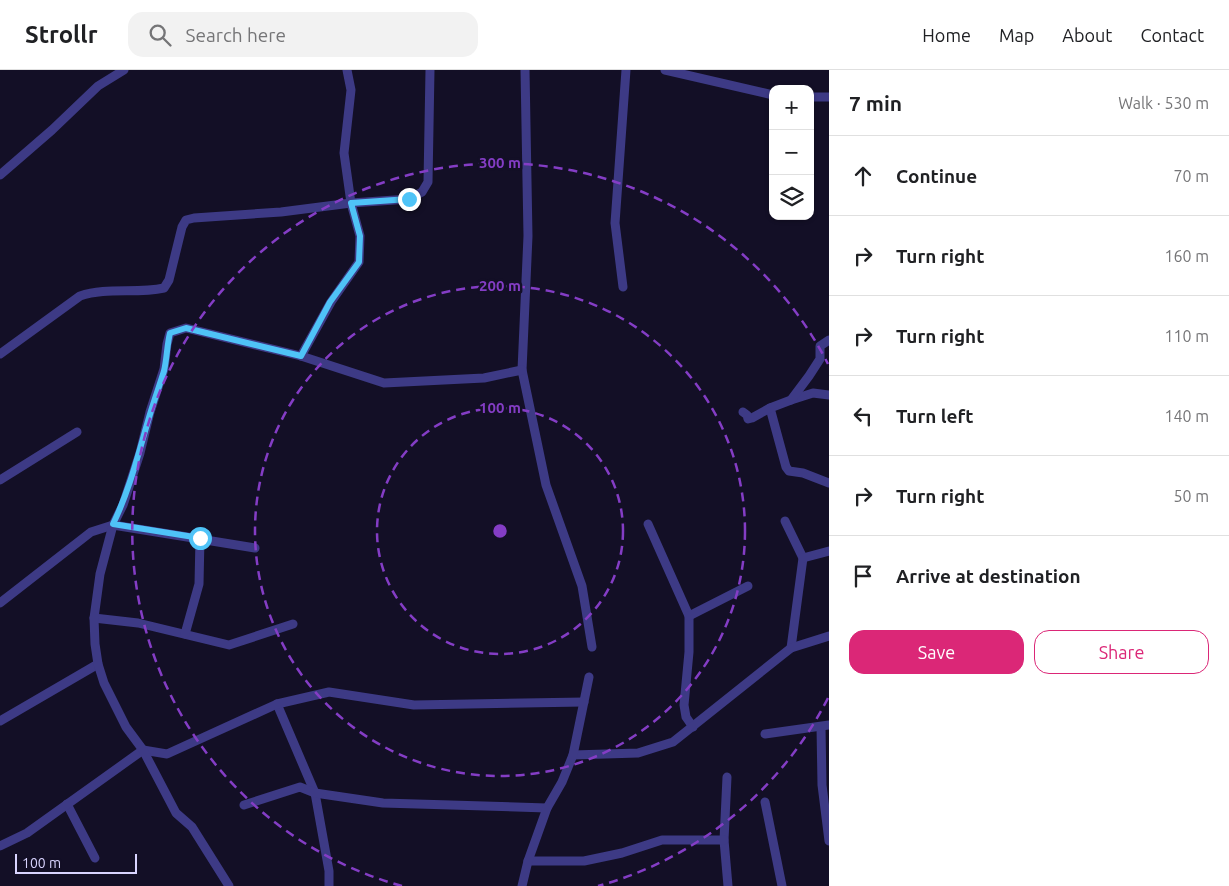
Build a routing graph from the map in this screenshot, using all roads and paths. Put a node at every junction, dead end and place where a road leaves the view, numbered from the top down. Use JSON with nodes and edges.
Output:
{"nodes":[{"id":1,"x":124,"y":70,"type":"edge"},
{"id":2,"x":347,"y":70,"type":"edge"},
{"id":3,"x":430,"y":70,"type":"edge"},
{"id":4,"x":525,"y":70,"type":"edge"},
{"id":5,"x":626,"y":70,"type":"edge"},
{"id":6,"x":665,"y":70,"type":"edge"},
{"id":7,"x":769,"y":93,"type":"edge"},
{"id":8,"x":814,"y":97,"type":"edge"},
{"id":9,"x":829,"y":97,"type":"edge"},
{"id":10,"x":0,"y":175,"type":"edge"},
{"id":11,"x":351,"y":203,"type":"junction"},
{"id":12,"x":623,"y":287,"type":"dead end"},
{"id":13,"x":829,"y":340,"type":"edge"},
{"id":14,"x":0,"y":354,"type":"edge"},
{"id":15,"x":301,"y":356,"type":"junction"},
{"id":16,"x":522,"y":370,"type":"junction"},
{"id":17,"x":829,"y":395,"type":"edge"},
{"id":18,"x":791,"y":400,"type":"junction"},
{"id":19,"x":770,"y":408,"type":"junction"},
{"id":20,"x":743,"y":412,"type":"dead end"},
{"id":21,"x":76,"y":432,"type":"dead end"},
{"id":22,"x":0,"y":480,"type":"edge"},
{"id":23,"x":829,"y":483,"type":"edge"},
{"id":24,"x":785,"y":521,"type":"dead end"},
{"id":25,"x":113,"y":524,"type":"junction"},
{"id":26,"x":648,"y":524,"type":"dead end"},
{"id":27,"x":200,"y":538,"type":"junction"},
{"id":28,"x":255,"y":548,"type":"dead end"},
{"id":29,"x":829,"y":551,"type":"edge"},
{"id":30,"x":803,"y":558,"type":"junction"},
{"id":31,"x":748,"y":586,"type":"dead end"},
{"id":32,"x":0,"y":603,"type":"edge"},
{"id":33,"x":689,"y":616,"type":"junction"},
{"id":34,"x":94,"y":618,"type":"junction"},
{"id":35,"x":293,"y":624,"type":"dead end"},
{"id":36,"x":185,"y":634,"type":"junction"},
{"id":37,"x":829,"y":636,"type":"edge"},
{"id":38,"x":592,"y":647,"type":"dead end"},
{"id":39,"x":791,"y":648,"type":"junction"},
{"id":40,"x":98,"y":664,"type":"junction"},
{"id":41,"x":589,"y":677,"type":"dead end"},
{"id":42,"x":584,"y":702,"type":"junction"},
{"id":43,"x":278,"y":704,"type":"junction"},
{"id":44,"x":0,"y":721,"type":"edge"},
{"id":45,"x":825,"y":726,"type":"edge"},
{"id":46,"x":693,"y":728,"type":"junction"},
{"id":47,"x":765,"y":734,"type":"dead end"},
{"id":48,"x":143,"y":750,"type":"junction"},
{"id":49,"x":573,"y":755,"type":"junction"},
{"id":50,"x":727,"y":777,"type":"dead end"},
{"id":51,"x":315,"y":793,"type":"junction"},
{"id":52,"x":765,"y":802,"type":"dead end"},
{"id":53,"x":67,"y":804,"type":"junction"},
{"id":54,"x":244,"y":805,"type":"dead end"},
{"id":55,"x":547,"y":808,"type":"junction"},
{"id":56,"x":724,"y":840,"type":"junction"},
{"id":57,"x":829,"y":841,"type":"edge"},
{"id":58,"x":0,"y":846,"type":"edge"},
{"id":59,"x":95,"y":858,"type":"dead end"},
{"id":60,"x":528,"y":861,"type":"junction"},
{"id":61,"x":230,"y":886,"type":"edge"},
{"id":62,"x":329,"y":886,"type":"edge"},
{"id":63,"x":522,"y":886,"type":"edge"},
{"id":64,"x":728,"y":886,"type":"edge"},
{"id":65,"x":782,"y":886,"type":"edge"}],
"edges":[{"from":1,"to":10,"type":"street"},
{"from":2,"to":11,"type":"street"},
{"from":3,"to":11,"type":"street"},
{"from":4,"to":16,"type":"street"},
{"from":5,"to":12,"type":"street"},
{"from":6,"to":7,"type":"street"},
{"from":8,"to":9,"type":"street"},
{"from":11,"to":14,"type":"street"},
{"from":11,"to":15,"type":"street"},
{"from":13,"to":18,"type":"street"},
{"from":15,"to":16,"type":"street"},
{"from":15,"to":25,"type":"street"},
{"from":16,"to":38,"type":"street"},
{"from":17,"to":18,"type":"street"},
{"from":18,"to":19,"type":"street"},
{"from":19,"to":20,"type":"street"},
{"from":19,"to":23,"type":"street"},
{"from":21,"to":22,"type":"street"},
{"from":24,"to":30,"type":"street"},
{"from":25,"to":27,"type":"street"},
{"from":25,"to":32,"type":"street"},
{"from":25,"to":34,"type":"street"},
{"from":26,"to":33,"type":"street"},
{"from":27,"to":28,"type":"street"},
{"from":27,"to":36,"type":"street"},
{"from":29,"to":30,"type":"street"},
{"from":30,"to":39,"type":"street"},
{"from":31,"to":33,"type":"street"},
{"from":33,"to":46,"type":"street"},
{"from":34,"to":36,"type":"street"},
{"from":34,"to":40,"type":"street"},
{"from":35,"to":36,"type":"street"},
{"from":37,"to":39,"type":"street"},
{"from":39,"to":46,"type":"street"},
{"from":40,"to":44,"type":"street"},
{"from":40,"to":48,"type":"street"},
{"from":41,"to":42,"type":"street"},
{"from":42,"to":43,"type":"street"},
{"from":42,"to":49,"type":"street"},
{"from":43,"to":48,"type":"street"},
{"from":43,"to":51,"type":"street"},
{"from":45,"to":47,"type":"street"},
{"from":45,"to":57,"type":"street"},
{"from":46,"to":49,"type":"street"},
{"from":48,"to":53,"type":"street"},
{"from":48,"to":61,"type":"street"},
{"from":49,"to":55,"type":"street"},
{"from":50,"to":56,"type":"street"},
{"from":51,"to":54,"type":"street"},
{"from":51,"to":55,"type":"street"},
{"from":51,"to":62,"type":"street"},
{"from":52,"to":65,"type":"street"},
{"from":53,"to":58,"type":"street"},
{"from":53,"to":59,"type":"street"},
{"from":55,"to":60,"type":"street"},
{"from":56,"to":60,"type":"street"},
{"from":56,"to":64,"type":"street"},
{"from":60,"to":63,"type":"street"}]}
